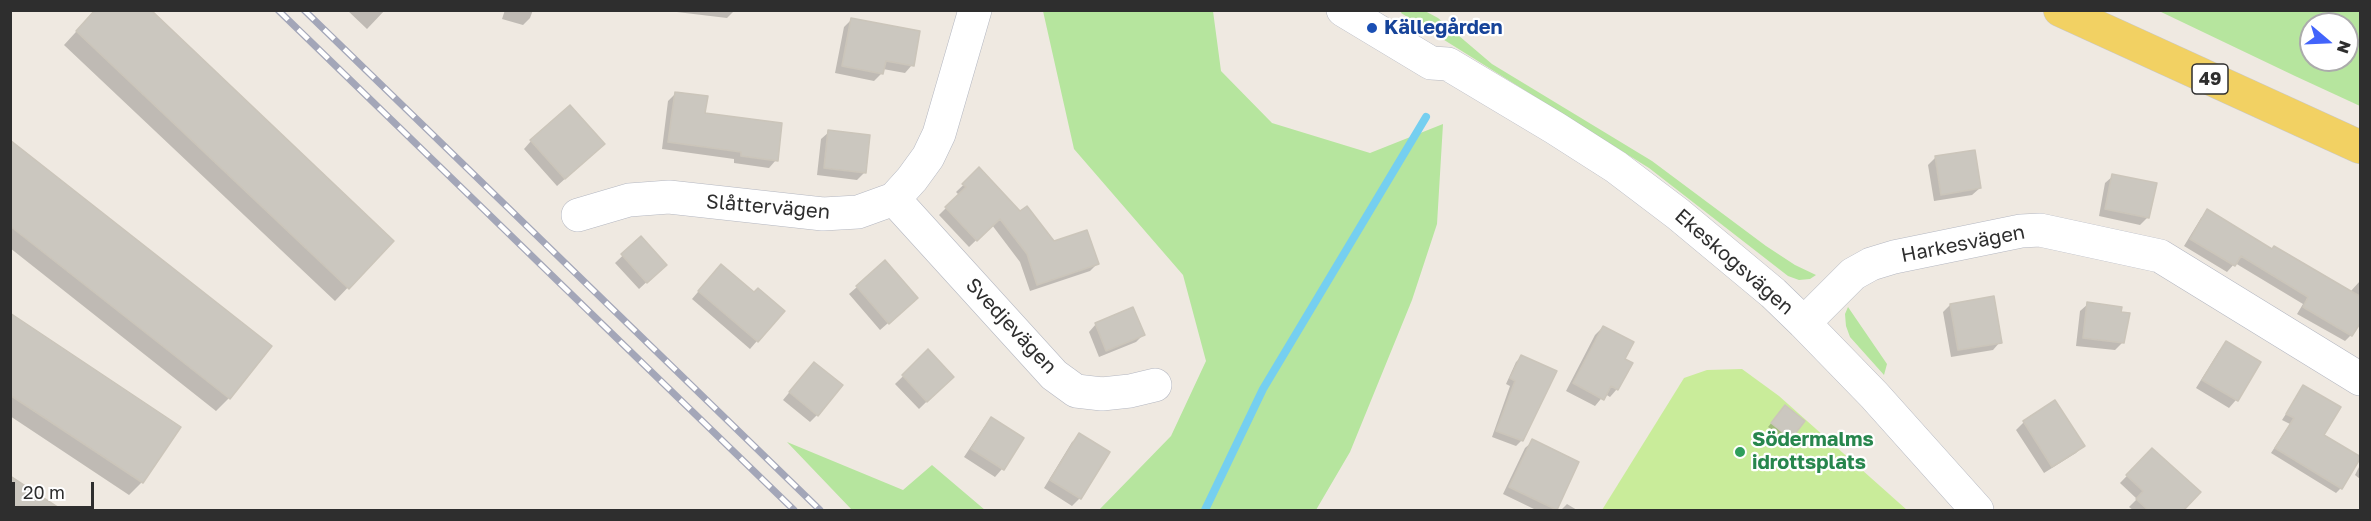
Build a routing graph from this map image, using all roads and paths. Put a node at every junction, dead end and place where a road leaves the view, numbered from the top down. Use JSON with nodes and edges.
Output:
{"nodes":[{"id":1,"x":975,"y":10,"type":"edge"},
{"id":2,"x":1342,"y":10,"type":"edge"},
{"id":3,"x":1380,"y":10,"type":"edge"},
{"id":4,"x":2060,"y":10,"type":"edge"},
{"id":5,"x":1448,"y":64,"type":"junction"},
{"id":6,"x":2361,"y":147,"type":"edge"},
{"id":7,"x":894,"y":199,"type":"junction"},
{"id":8,"x":578,"y":215,"type":"dead end"},
{"id":9,"x":1804,"y":323,"type":"junction"},
{"id":10,"x":2361,"y":379,"type":"edge"},
{"id":11,"x":1155,"y":385,"type":"dead end"},
{"id":12,"x":1977,"y":510,"type":"edge"}],
"edges":[{"from":1,"to":7,"type":"street","name":"Slåttervägen"},
{"from":2,"to":5,"type":"street","name":"Ekeskogsvägen"},
{"from":3,"to":5,"type":"street","name":"Ekeskogsvägen"},
{"from":4,"to":6,"type":"main road","number":"49"},
{"from":5,"to":9,"type":"street","name":"Ekeskogsvägen"},
{"from":7,"to":8,"type":"street","name":"Slåttervägen"},
{"from":7,"to":11,"type":"street","name":"Svedjevägen"},
{"from":9,"to":10,"type":"street","name":"Harkesvägen"},
{"from":9,"to":12,"type":"street","name":"Ekeskogsvägen"}]}
